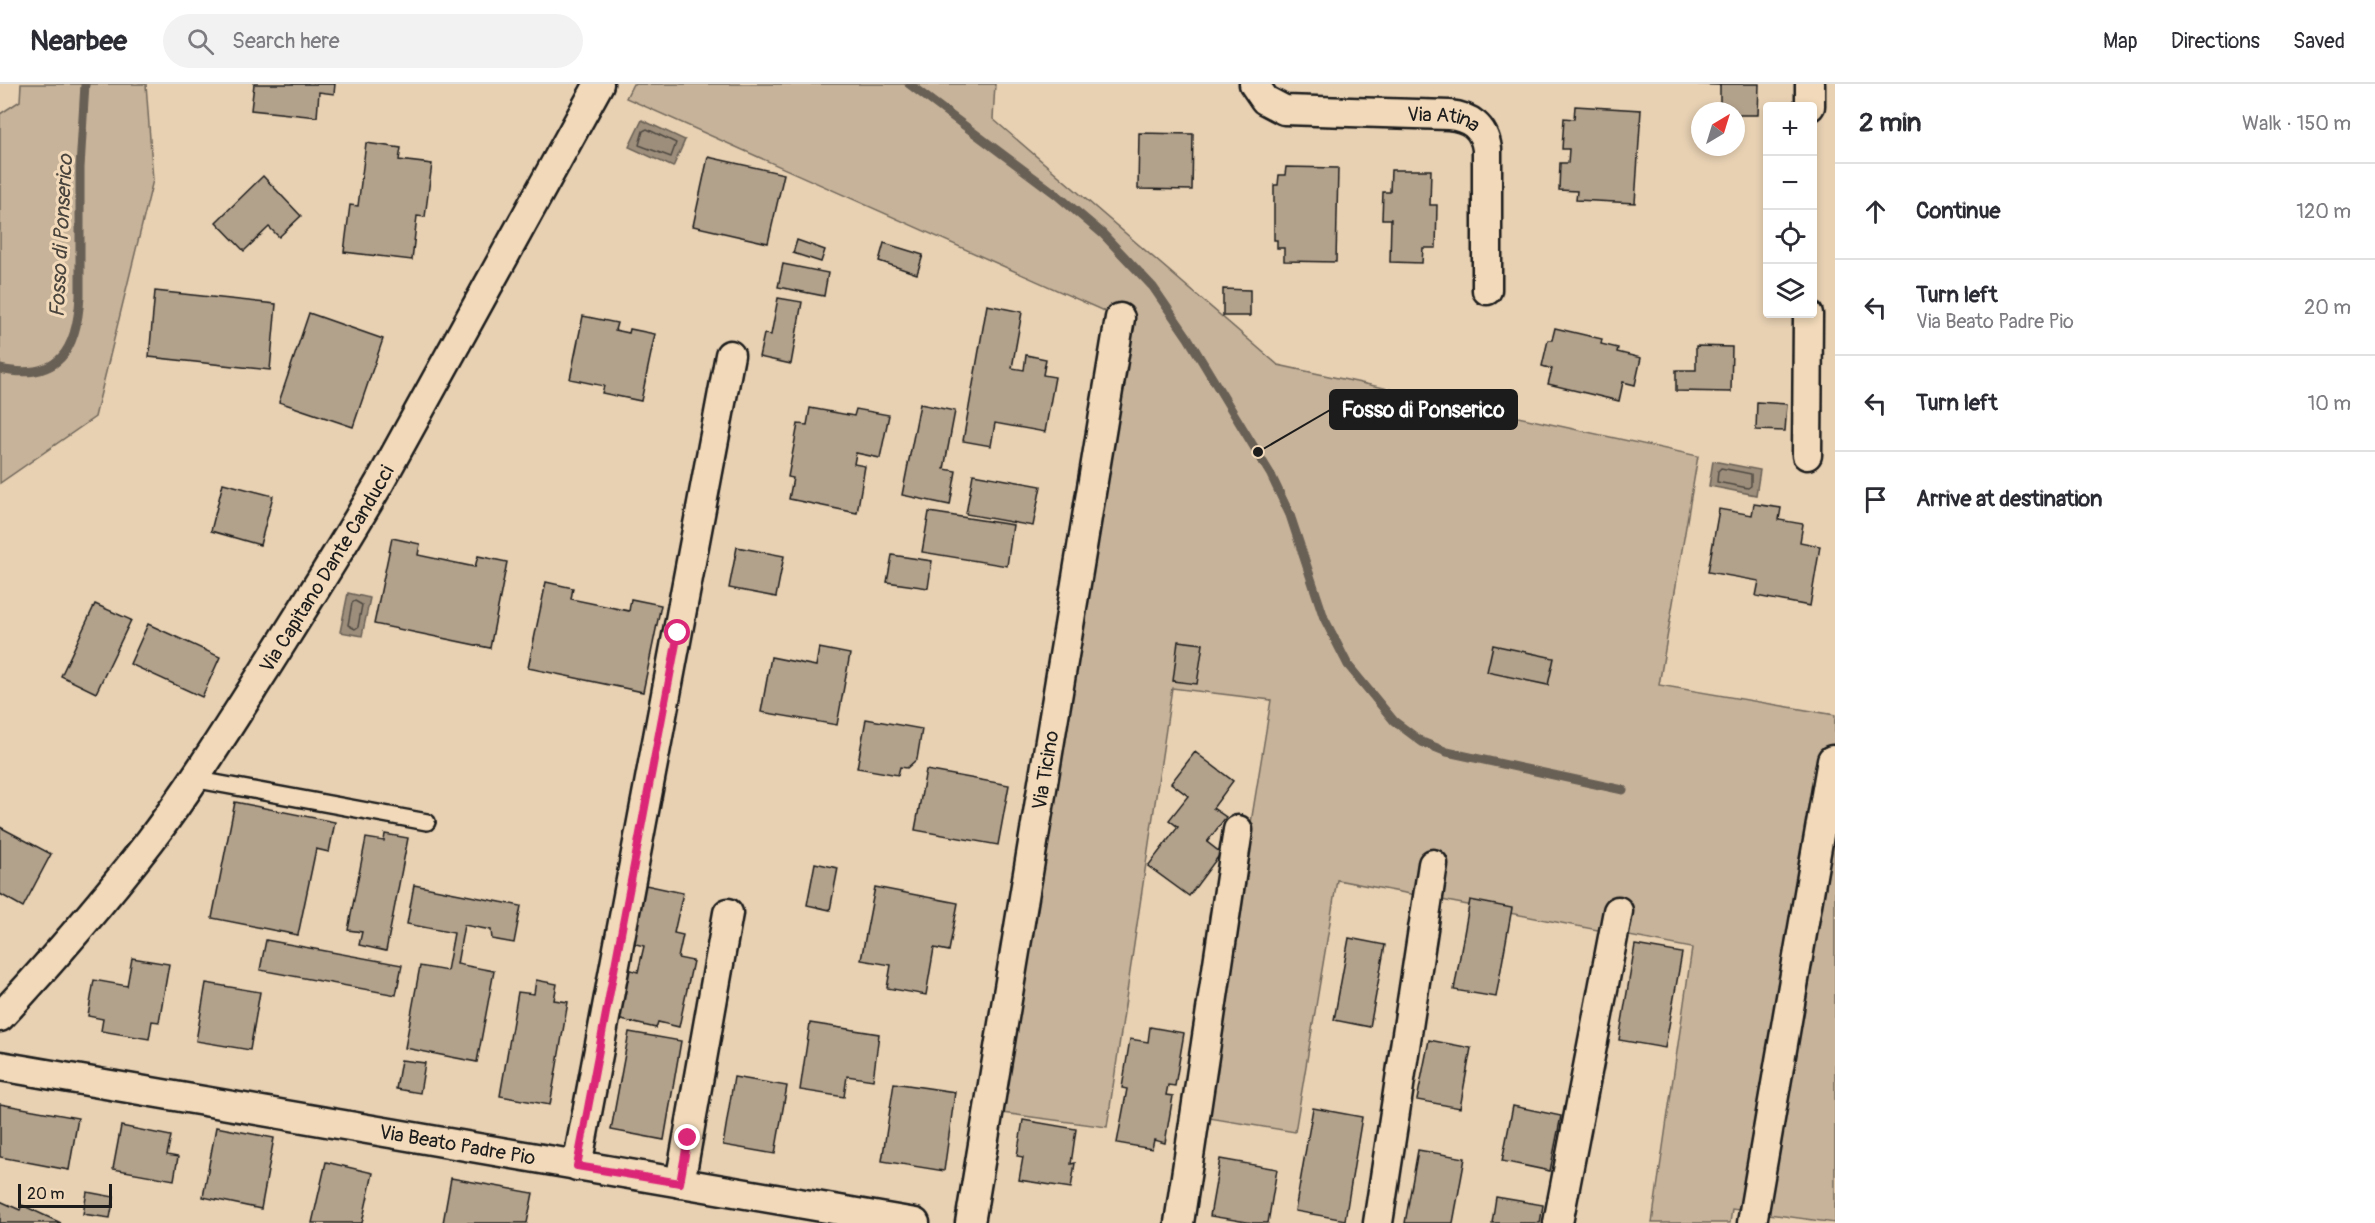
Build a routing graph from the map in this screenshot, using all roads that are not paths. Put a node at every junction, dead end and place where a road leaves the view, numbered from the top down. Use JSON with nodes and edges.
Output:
{"nodes":[{"id":1,"x":599,"y":84,"type":"edge"},
{"id":2,"x":1254,"y":84,"type":"edge"},
{"id":3,"x":1810,"y":84,"type":"edge"},
{"id":4,"x":1810,"y":102,"type":"edge"},
{"id":5,"x":1487,"y":290,"type":"dead end"},
{"id":6,"x":1120,"y":318,"type":"dead end"},
{"id":7,"x":1808,"y":318,"type":"edge"},
{"id":8,"x":730,"y":355,"type":"dead end"},
{"id":9,"x":1807,"y":455,"type":"dead end"},
{"id":10,"x":1832,"y":760,"type":"dead end"},
{"id":11,"x":194,"y":779,"type":"junction"},
{"id":12,"x":428,"y":822,"type":"dead end"},
{"id":13,"x":1238,"y":830,"type":"dead end"},
{"id":14,"x":1433,"y":864,"type":"dead end"},
{"id":15,"x":1618,"y":912,"type":"dead end"},
{"id":16,"x":728,"y":913,"type":"dead end"},
{"id":17,"x":0,"y":1017,"type":"edge"},
{"id":18,"x":0,"y":1066,"type":"edge"},
{"id":19,"x":577,"y":1166,"type":"junction"},
{"id":20,"x":680,"y":1183,"type":"junction"},
{"id":21,"x":915,"y":1223,"type":"edge"},
{"id":22,"x":970,"y":1223,"type":"edge"},
{"id":23,"x":1179,"y":1223,"type":"edge"},
{"id":24,"x":1378,"y":1223,"type":"edge"},
{"id":25,"x":1558,"y":1223,"type":"edge"},
{"id":26,"x":1752,"y":1223,"type":"edge"}],
"edges":[{"from":1,"to":11,"type":"street","name":"Via Capitano Dante Canducci"},
{"from":2,"to":5,"type":"street","name":"Via Atina"},
{"from":3,"to":4,"type":"street"},
{"from":6,"to":22,"type":"street","name":"Via Ticino"},
{"from":7,"to":9,"type":"street"},
{"from":8,"to":19,"type":"street"},
{"from":10,"to":26,"type":"street"},
{"from":11,"to":12,"type":"lane"},
{"from":11,"to":17,"type":"street","name":"Via Capitano Dante Canducci"},
{"from":13,"to":23,"type":"street"},
{"from":14,"to":24,"type":"street"},
{"from":15,"to":25,"type":"street"},
{"from":16,"to":20,"type":"street"},
{"from":18,"to":19,"type":"street","name":"Via Beato Padre Pio"},
{"from":19,"to":20,"type":"street","name":"Via Beato Padre Pio"},
{"from":20,"to":21,"type":"street","name":"Via Beato Padre Pio"}]}
